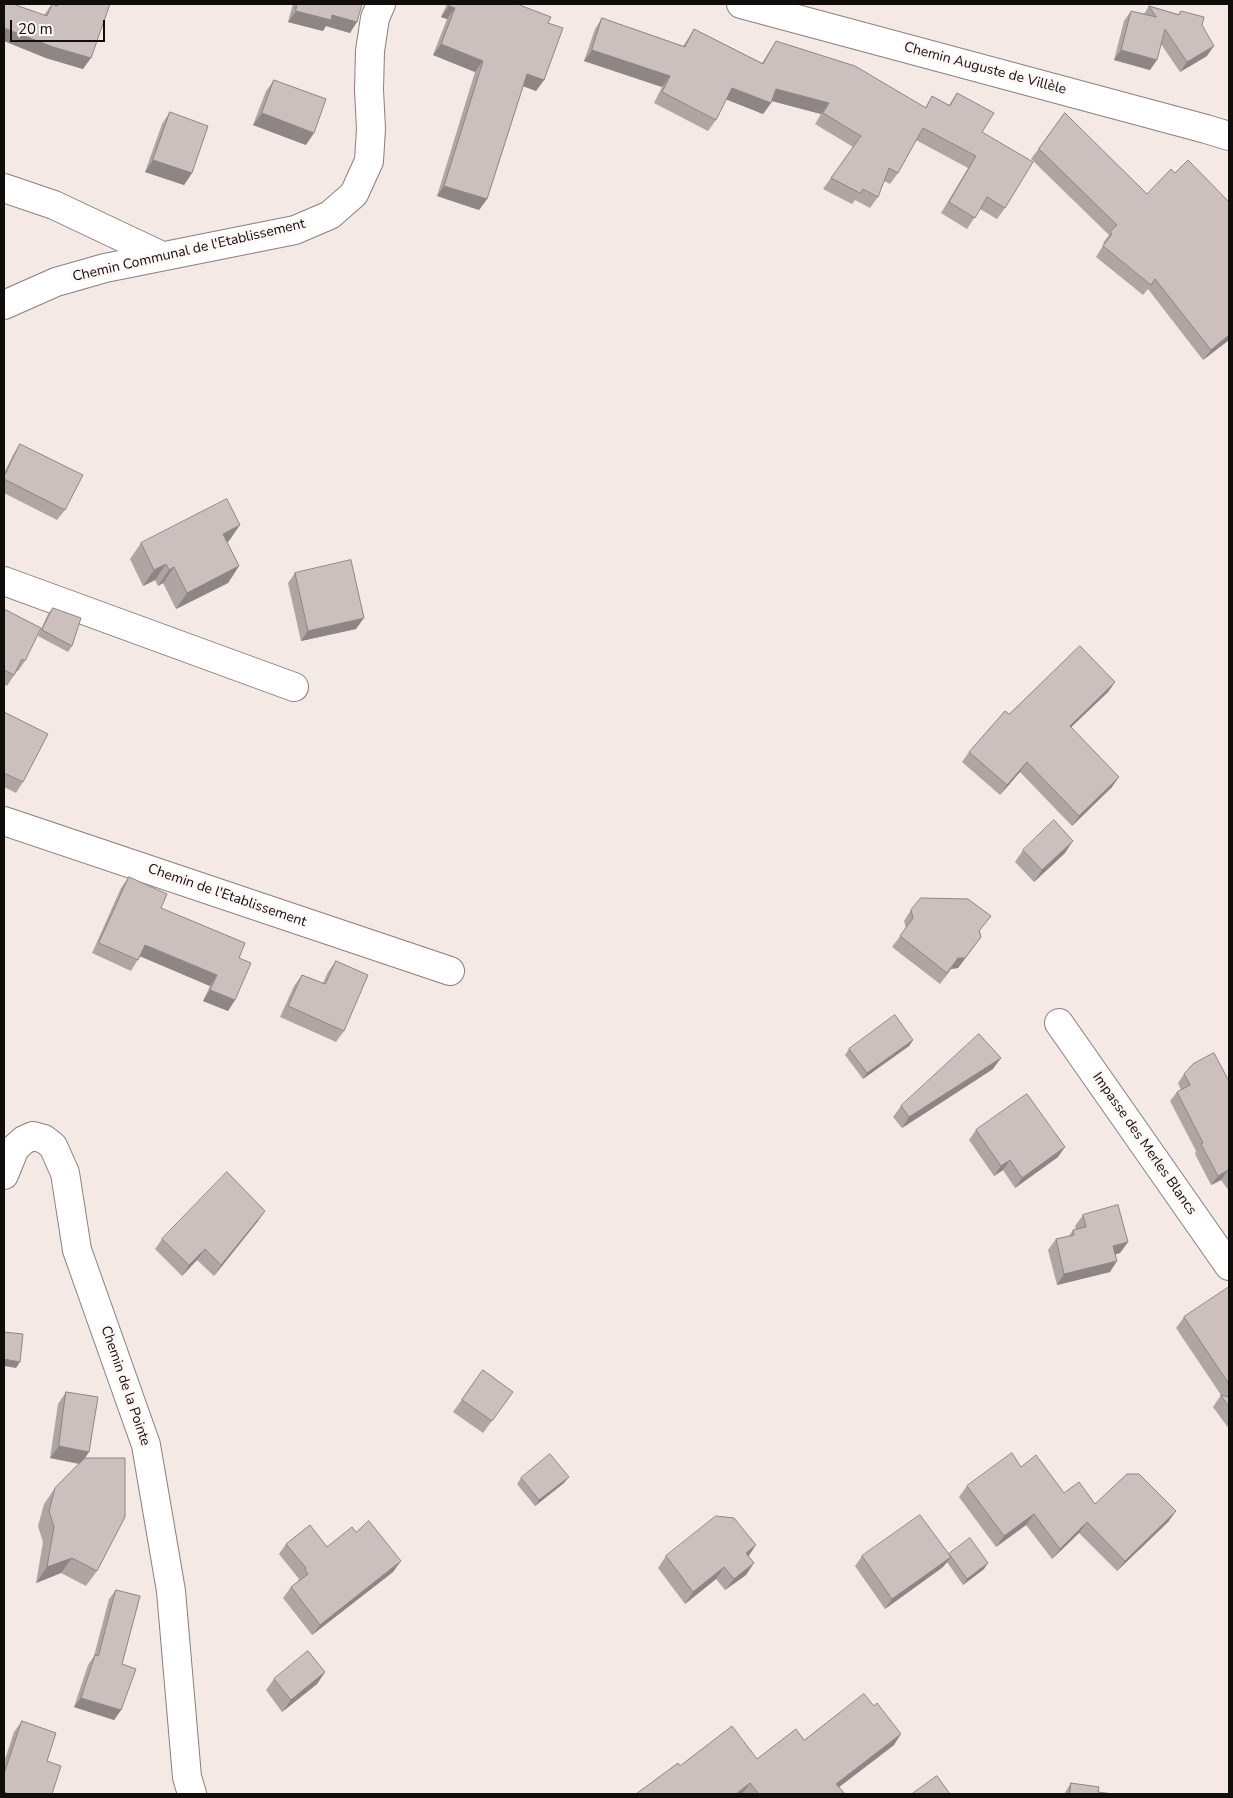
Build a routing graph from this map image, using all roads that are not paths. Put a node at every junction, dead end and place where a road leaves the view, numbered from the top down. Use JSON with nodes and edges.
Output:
{"nodes":[{"id":1,"x":381,"y":4,"type":"edge"},
{"id":2,"x":741,"y":4,"type":"edge"},
{"id":3,"x":1229,"y":136,"type":"edge"},
{"id":4,"x":4,"y":188,"type":"edge"},
{"id":5,"x":162,"y":256,"type":"junction"},
{"id":6,"x":4,"y":305,"type":"edge"},
{"id":7,"x":4,"y":581,"type":"edge"},
{"id":8,"x":294,"y":687,"type":"dead end"},
{"id":9,"x":4,"y":821,"type":"edge"},
{"id":10,"x":450,"y":971,"type":"dead end"},
{"id":11,"x":1059,"y":1023,"type":"dead end"},
{"id":12,"x":4,"y":1175,"type":"edge"},
{"id":13,"x":1229,"y":1266,"type":"edge"},
{"id":14,"x":192,"y":1794,"type":"edge"}],
"edges":[{"from":1,"to":5,"type":"street","name":"Chemin Communal de l'Etablissement"},
{"from":2,"to":3,"type":"street","name":"Chemin Auguste de Villèle"},
{"from":4,"to":5,"type":"street"},
{"from":5,"to":6,"type":"street","name":"Chemin Communal de l'Etablissement"},
{"from":7,"to":8,"type":"street"},
{"from":9,"to":10,"type":"street","name":"Chemin de l'Etablissement"},
{"from":11,"to":13,"type":"street","name":"Impasse des Merles Blancs"},
{"from":12,"to":14,"type":"street","name":"Chemin de la Pointe"}]}
